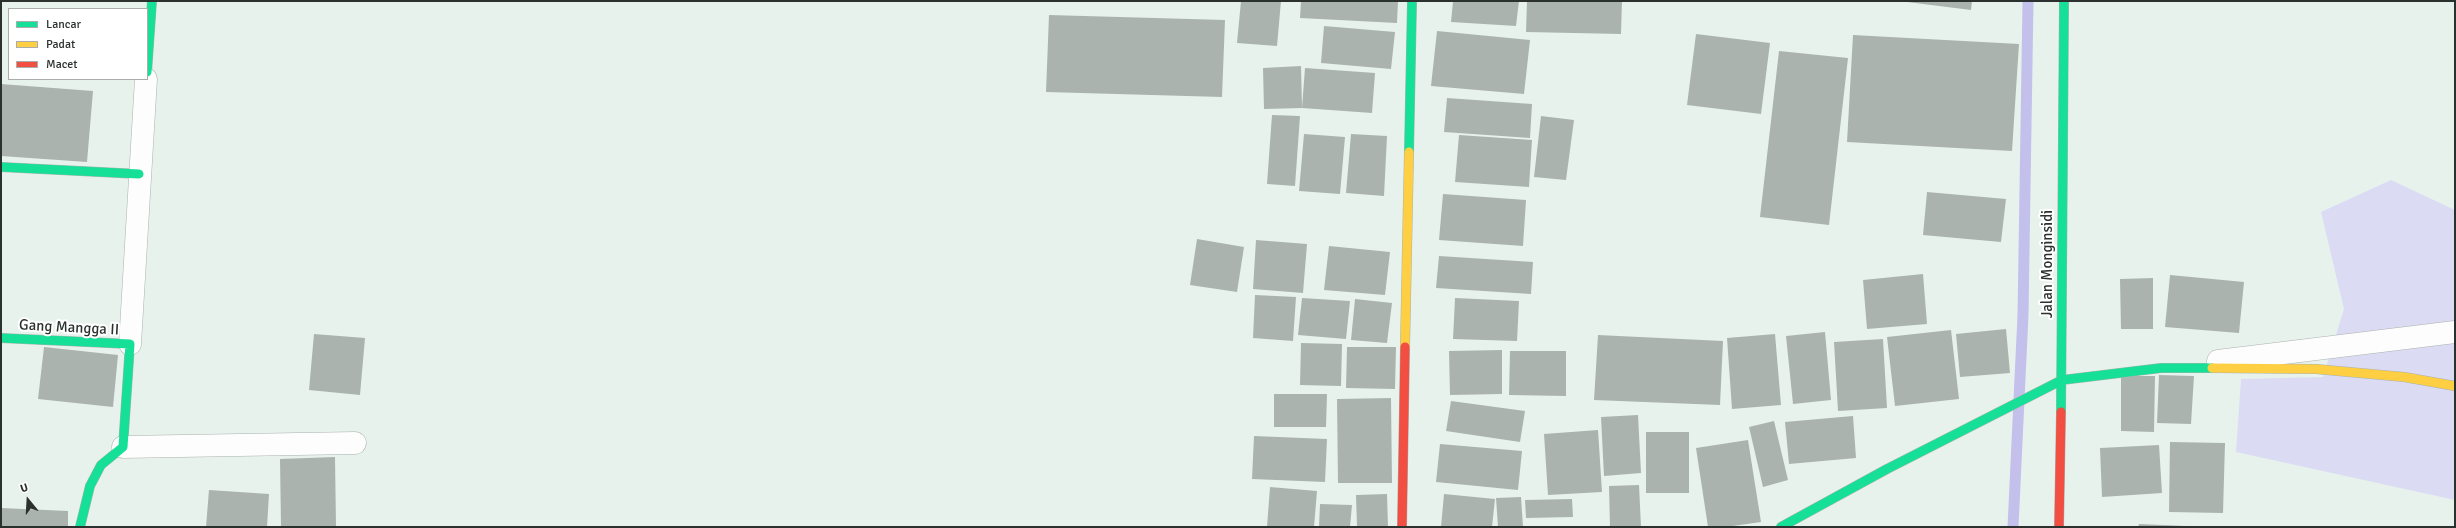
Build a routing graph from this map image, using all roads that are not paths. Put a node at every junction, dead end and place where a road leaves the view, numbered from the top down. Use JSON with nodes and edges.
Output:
{"nodes":[{"id":1,"x":152,"y":1,"type":"edge"},
{"id":2,"x":1412,"y":1,"type":"edge"},
{"id":3,"x":2064,"y":1,"type":"edge"},
{"id":4,"x":148,"y":58,"type":"edge"},
{"id":5,"x":146,"y":80,"type":"edge"},
{"id":6,"x":1,"y":167,"type":"edge"},
{"id":7,"x":139,"y":174,"type":"junction"},
{"id":8,"x":2455,"y":332,"type":"edge"},
{"id":9,"x":1,"y":338,"type":"edge"},
{"id":10,"x":130,"y":344,"type":"junction"},
{"id":11,"x":2161,"y":368,"type":"junction"},
{"id":12,"x":2062,"y":380,"type":"junction"},
{"id":13,"x":2455,"y":386,"type":"edge"},
{"id":14,"x":355,"y":443,"type":"dead end"},
{"id":15,"x":123,"y":447,"type":"junction"},
{"id":16,"x":80,"y":527,"type":"edge"},
{"id":17,"x":1402,"y":527,"type":"edge"},
{"id":18,"x":1781,"y":527,"type":"edge"},
{"id":19,"x":2059,"y":527,"type":"edge"}],
"edges":[{"from":1,"to":4,"type":"street"},
{"from":2,"to":17,"type":"street"},
{"from":3,"to":12,"type":"street","name":"Jalan Monginsidi"},
{"from":5,"to":7,"type":"street"},
{"from":6,"to":7,"type":"street"},
{"from":7,"to":10,"type":"street"},
{"from":8,"to":11,"type":"street"},
{"from":9,"to":10,"type":"street","name":"Gang Mangga II"},
{"from":10,"to":15,"type":"street","name":"Gang Mangga II"},
{"from":11,"to":12,"type":"street"},
{"from":11,"to":13,"type":"street"},
{"from":12,"to":18,"type":"street"},
{"from":12,"to":19,"type":"street","name":"Jalan Monginsidi"},
{"from":14,"to":15,"type":"street"},
{"from":15,"to":16,"type":"street"}]}
